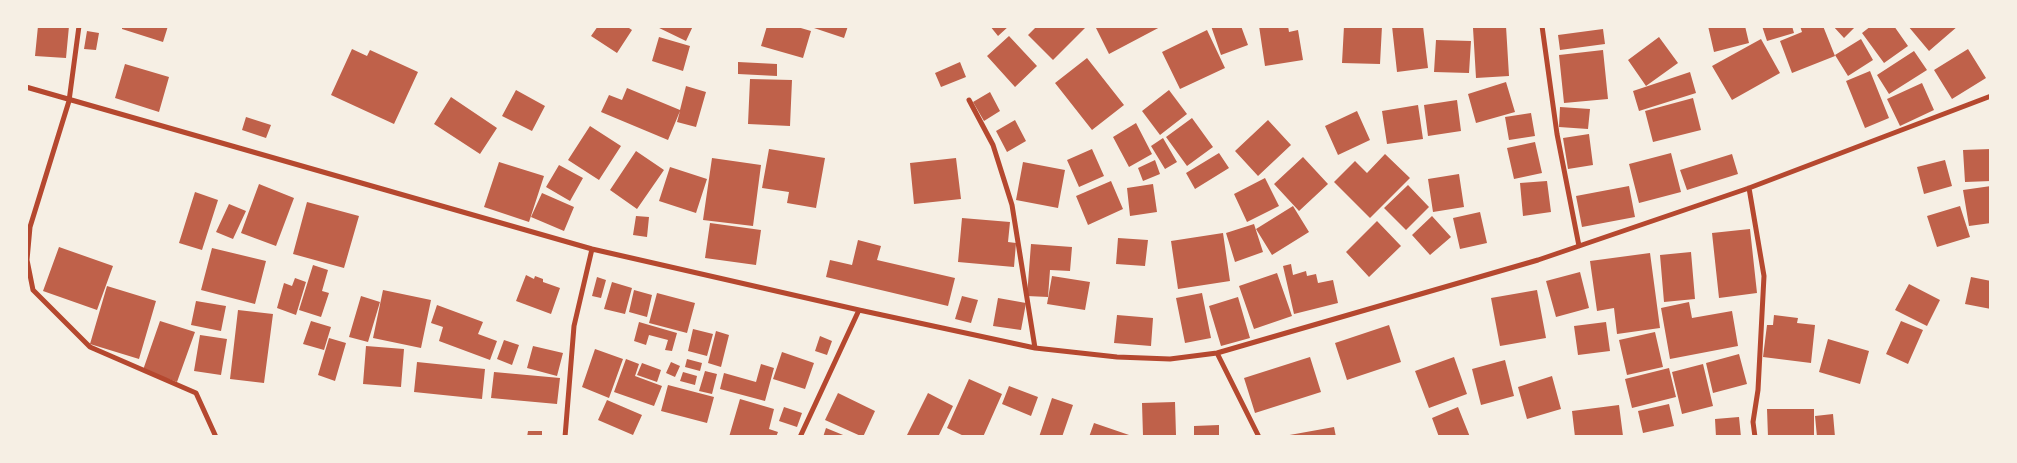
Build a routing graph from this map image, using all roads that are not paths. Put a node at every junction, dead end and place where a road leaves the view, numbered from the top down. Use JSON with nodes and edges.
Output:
{"nodes":[{"id":1,"x":79,"y":26,"type":"edge"},
{"id":2,"x":1542,"y":26,"type":"edge"},
{"id":3,"x":26,"y":87,"type":"edge"},
{"id":4,"x":1991,"y":96,"type":"edge"},
{"id":5,"x":969,"y":100,"type":"dead end"},
{"id":6,"x":69,"y":101,"type":"junction"},
{"id":7,"x":1749,"y":188,"type":"junction"},
{"id":8,"x":1579,"y":246,"type":"junction"},
{"id":9,"x":592,"y":249,"type":"junction"},
{"id":10,"x":859,"y":310,"type":"junction"},
{"id":11,"x":1036,"y":348,"type":"junction"},
{"id":12,"x":1218,"y":353,"type":"junction"},
{"id":13,"x":216,"y":437,"type":"edge"},
{"id":14,"x":565,"y":437,"type":"edge"},
{"id":15,"x":800,"y":437,"type":"edge"},
{"id":16,"x":1259,"y":437,"type":"edge"},
{"id":17,"x":1755,"y":437,"type":"edge"}],
"edges":[{"from":1,"to":6,"type":"street"},
{"from":2,"to":8,"type":"street"},
{"from":3,"to":6,"type":"street"},
{"from":4,"to":7,"type":"street"},
{"from":5,"to":11,"type":"street"},
{"from":6,"to":9,"type":"street"},
{"from":6,"to":13,"type":"street"},
{"from":7,"to":8,"type":"street"},
{"from":7,"to":17,"type":"street"},
{"from":8,"to":12,"type":"street"},
{"from":9,"to":10,"type":"street"},
{"from":9,"to":14,"type":"street"},
{"from":10,"to":11,"type":"street"},
{"from":10,"to":15,"type":"street"},
{"from":11,"to":12,"type":"street"},
{"from":12,"to":16,"type":"street"}]}
